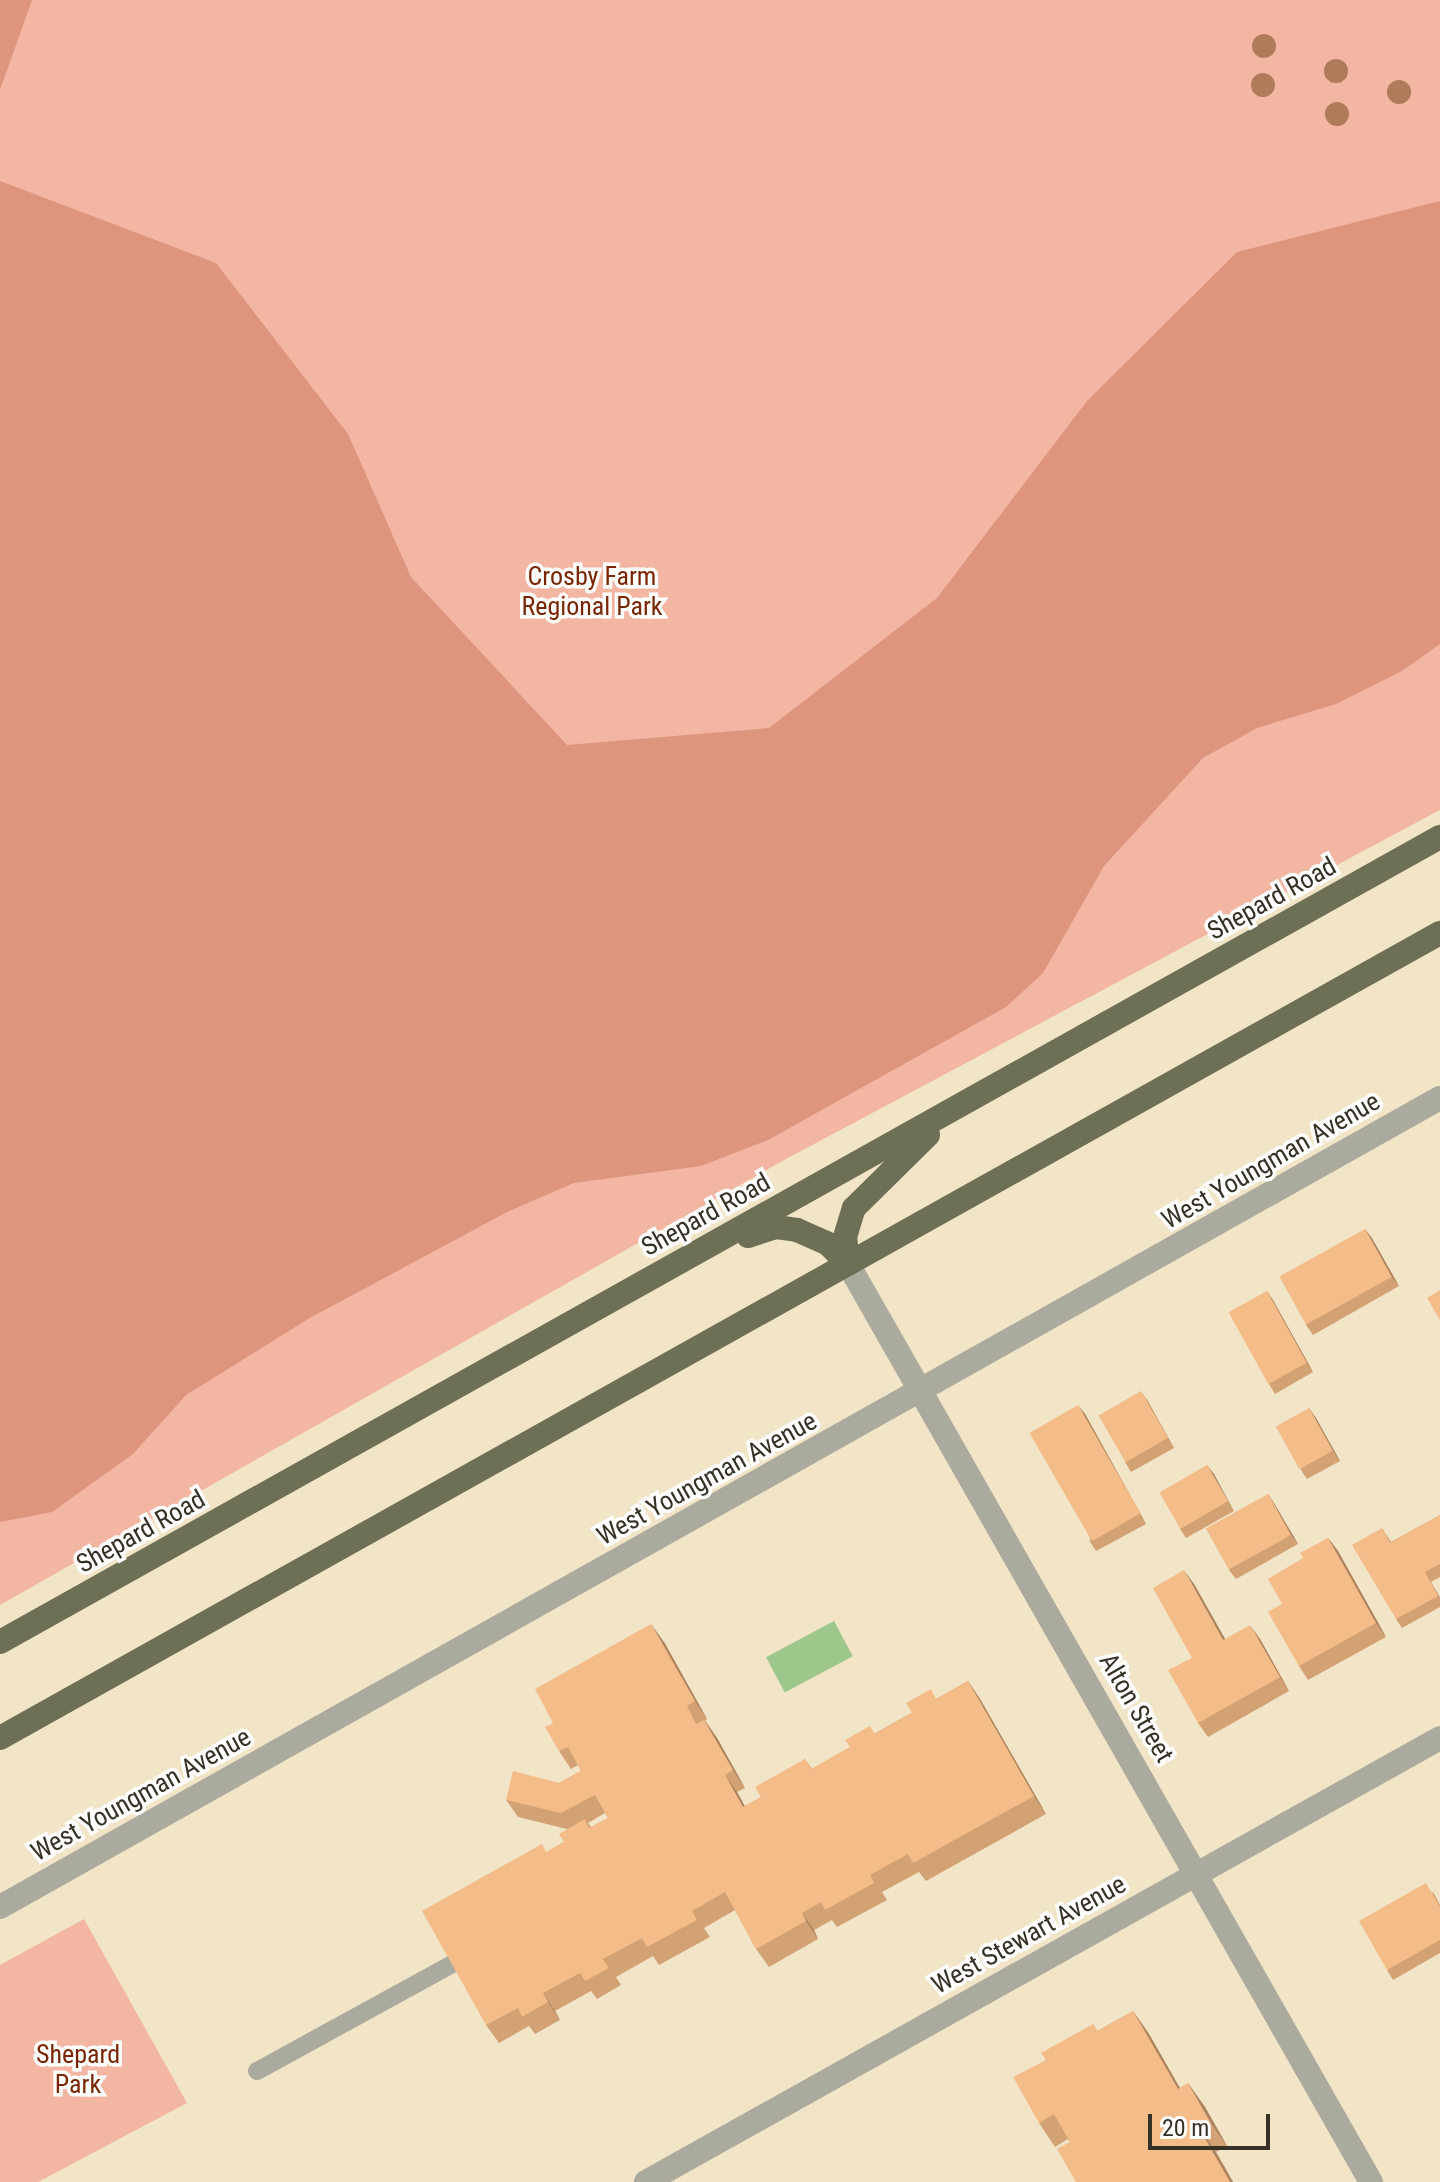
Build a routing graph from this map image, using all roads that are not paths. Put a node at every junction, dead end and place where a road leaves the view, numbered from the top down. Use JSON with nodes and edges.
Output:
{"nodes":[{"id":1,"x":1440,"y":837,"type":"edge"},
{"id":2,"x":1440,"y":933,"type":"edge"},
{"id":3,"x":991,"y":1088,"type":"junction"},
{"id":4,"x":1440,"y":1098,"type":"edge"},
{"id":5,"x":848,"y":1264,"type":"junction"},
{"id":6,"x":547,"y":1337,"type":"junction"},
{"id":7,"x":923,"y":1391,"type":"junction"},
{"id":8,"x":0,"y":1642,"type":"edge"},
{"id":9,"x":0,"y":1738,"type":"edge"},
{"id":10,"x":1440,"y":1738,"type":"edge"},
{"id":11,"x":1197,"y":1873,"type":"junction"},
{"id":12,"x":0,"y":1907,"type":"edge"},
{"id":13,"x":454,"y":1963,"type":"edge"},
{"id":14,"x":257,"y":2071,"type":"dead end"},
{"id":15,"x":646,"y":2182,"type":"edge"},
{"id":16,"x":1371,"y":2182,"type":"edge"}],
"edges":[{"from":1,"to":3,"type":"highway","name":"Shepard Road"},
{"from":2,"to":5,"type":"highway"},
{"from":3,"to":5,"type":"highway"},
{"from":3,"to":6,"type":"highway","name":"Shepard Road"},
{"from":4,"to":7,"type":"street","name":"West Youngman Avenue"},
{"from":5,"to":6,"type":"highway"},
{"from":5,"to":7,"type":"street","name":"Alton Street"},
{"from":5,"to":9,"type":"highway"},
{"from":6,"to":8,"type":"highway","name":"Shepard Road"},
{"from":7,"to":11,"type":"street","name":"Alton Street"},
{"from":7,"to":12,"type":"street","name":"West Youngman Avenue"},
{"from":10,"to":11,"type":"street","name":"West Stewart Avenue"},
{"from":11,"to":15,"type":"street","name":"West Stewart Avenue"},
{"from":11,"to":16,"type":"street","name":"Alton Street"},
{"from":13,"to":14,"type":"lane"}]}
